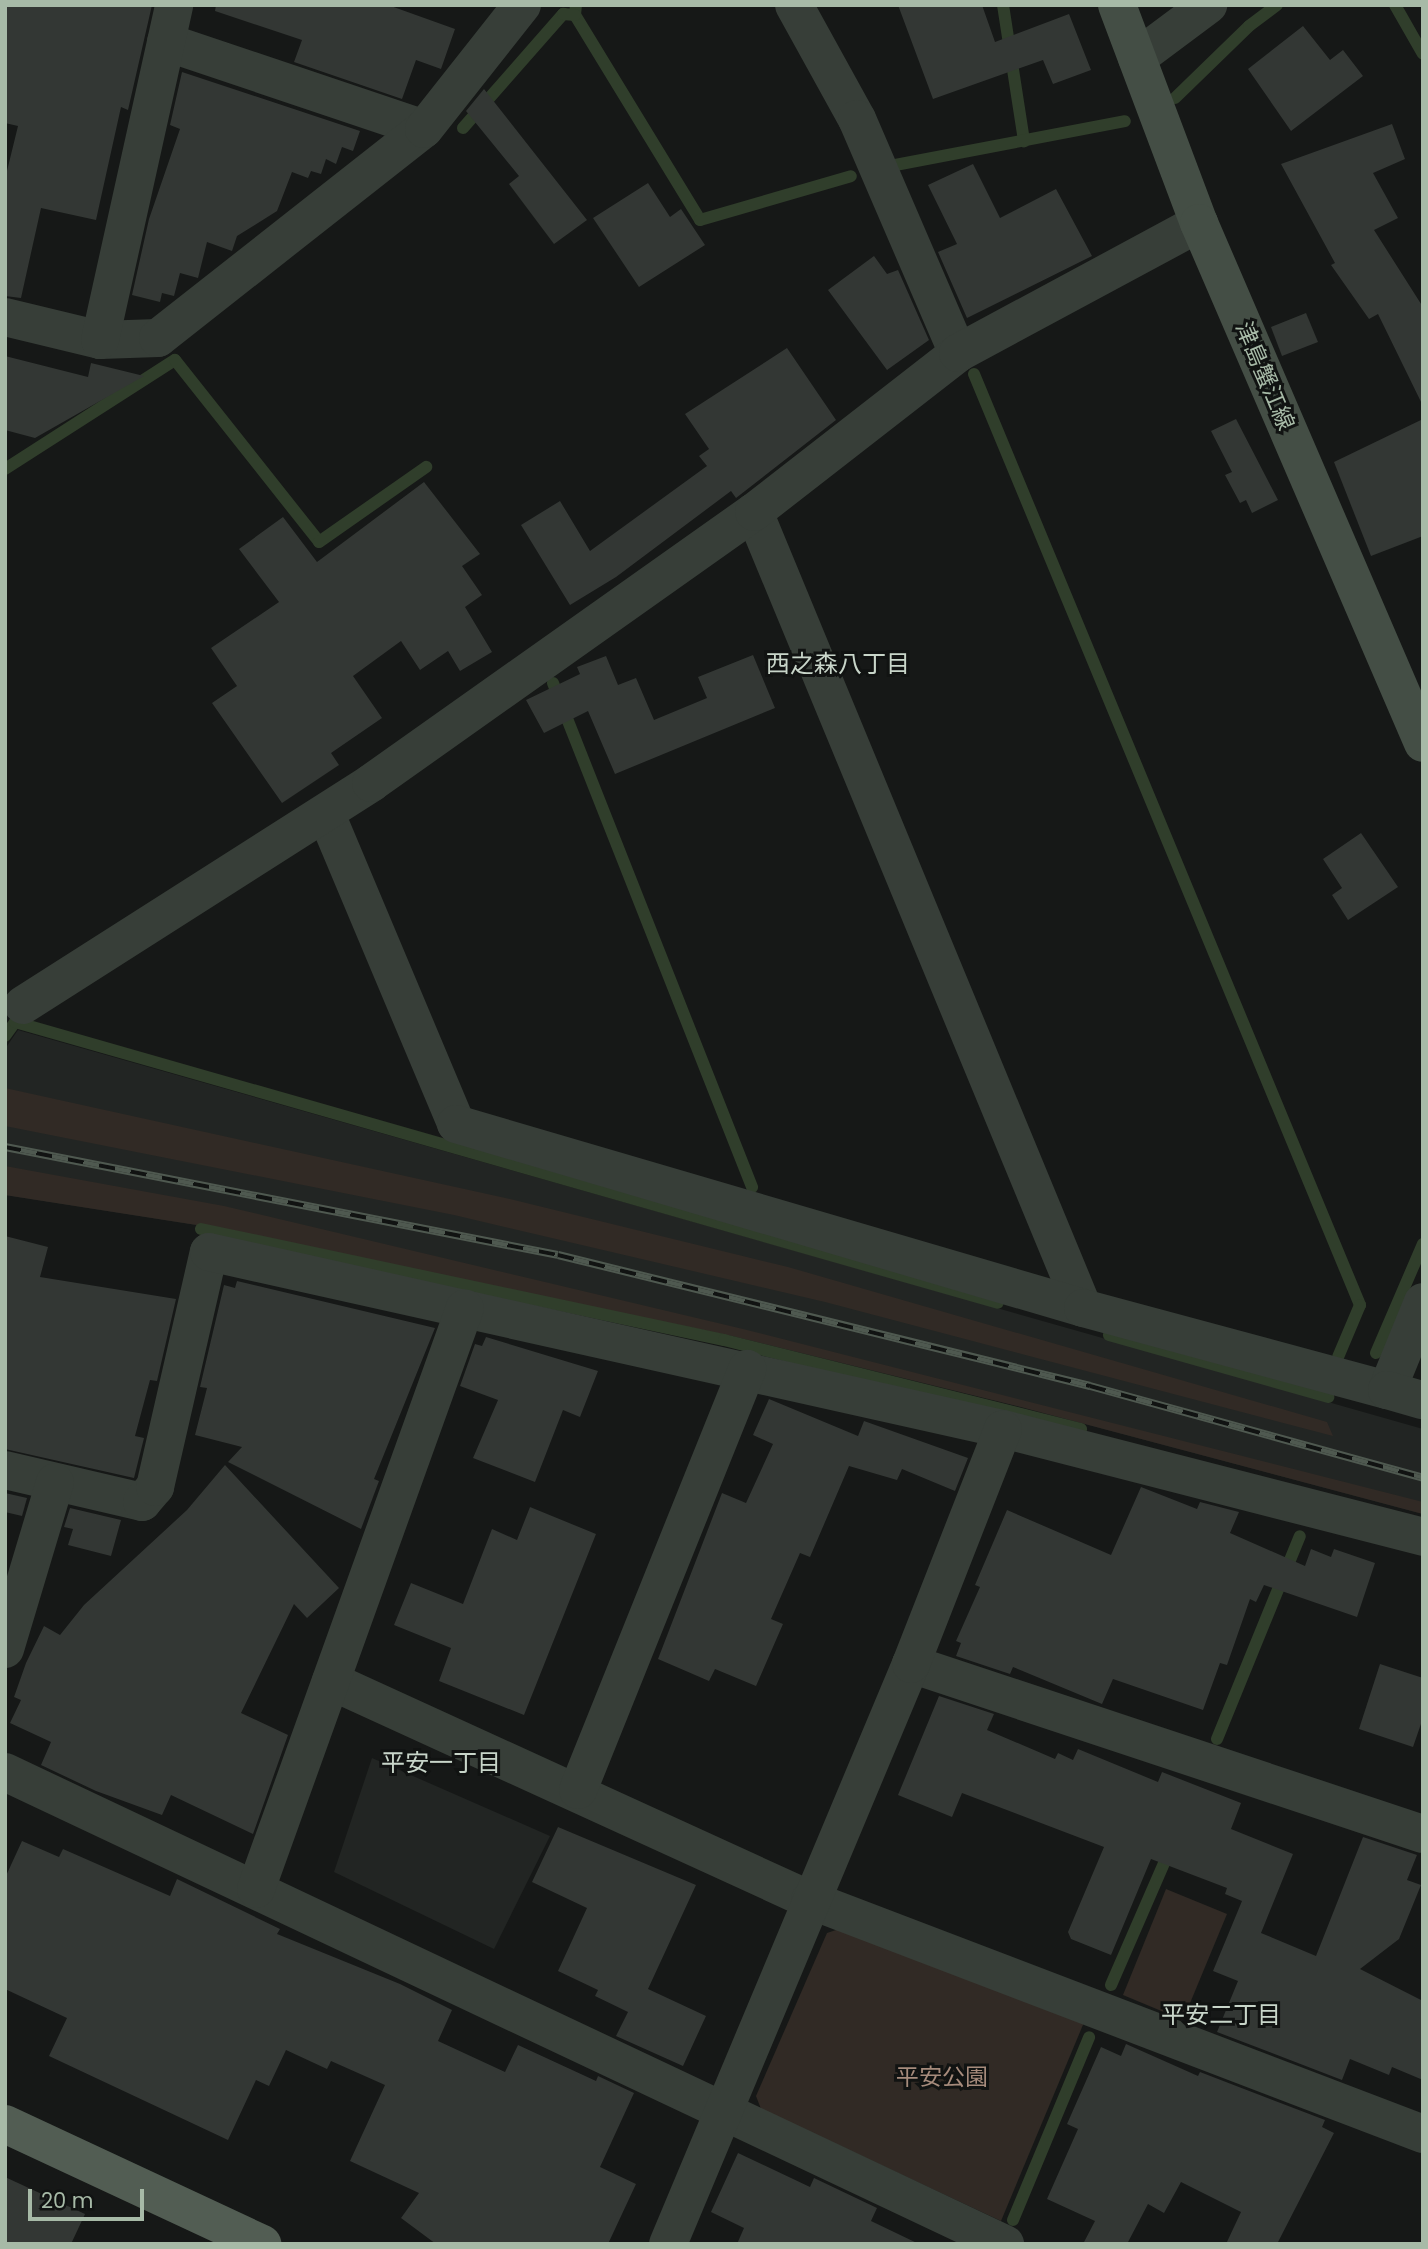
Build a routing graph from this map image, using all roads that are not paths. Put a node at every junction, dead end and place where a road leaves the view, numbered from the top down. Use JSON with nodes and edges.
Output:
{"nodes":[{"id":1,"x":174,"y":5,"type":"edge"},
{"id":2,"x":522,"y":5,"type":"edge"},
{"id":3,"x":794,"y":5,"type":"edge"},
{"id":4,"x":1117,"y":5,"type":"edge"},
{"id":5,"x":1208,"y":5,"type":"edge"},
{"id":6,"x":166,"y":42,"type":"junction"},
{"id":7,"x":1137,"y":58,"type":"junction"},
{"id":8,"x":425,"y":130,"type":"junction"},
{"id":9,"x":1199,"y":223,"type":"junction"},
{"id":10,"x":5,"y":317,"type":"edge"},
{"id":11,"x":100,"y":340,"type":"junction"},
{"id":12,"x":958,"y":353,"type":"junction"},
{"id":13,"x":754,"y":512,"type":"junction"},
{"id":14,"x":1423,"y":743,"type":"edge"},
{"id":15,"x":326,"y":814,"type":"junction"},
{"id":16,"x":23,"y":1005,"type":"dead end"},
{"id":17,"x":1423,"y":1301,"type":"edge"},
{"id":18,"x":465,"y":1308,"type":"junction"},
{"id":19,"x":1083,"y":1308,"type":"junction"},
{"id":20,"x":747,"y":1369,"type":"junction"},
{"id":21,"x":1405,"y":1395,"type":"edge"},
{"id":22,"x":1003,"y":1429,"type":"junction"},
{"id":23,"x":5,"y":1470,"type":"edge"},
{"id":24,"x":55,"y":1482,"type":"junction"},
{"id":25,"x":1423,"y":1537,"type":"edge"},
{"id":26,"x":5,"y":1649,"type":"edge"},
{"id":27,"x":911,"y":1664,"type":"junction"},
{"id":28,"x":331,"y":1681,"type":"junction"},
{"id":29,"x":5,"y":1772,"type":"edge"},
{"id":30,"x":578,"y":1790,"type":"junction"},
{"id":31,"x":1423,"y":1833,"type":"edge"},
{"id":32,"x":257,"y":1889,"type":"junction"},
{"id":33,"x":810,"y":1900,"type":"junction"},
{"id":34,"x":723,"y":2113,"type":"junction"},
{"id":35,"x":5,"y":2124,"type":"edge"},
{"id":36,"x":1423,"y":2134,"type":"edge"},
{"id":37,"x":208,"y":2232,"type":"edge"},
{"id":38,"x":262,"y":2244,"type":"edge"},
{"id":39,"x":668,"y":2244,"type":"edge"},
{"id":40,"x":1005,"y":2244,"type":"edge"}],
"edges":[{"from":1,"to":6,"type":"street"},
{"from":2,"to":8,"type":"street"},
{"from":3,"to":12,"type":"street"},
{"from":4,"to":7,"type":"main road","name":"津島蟹江線"},
{"from":5,"to":7,"type":"street"},
{"from":6,"to":8,"type":"street"},
{"from":6,"to":11,"type":"street"},
{"from":7,"to":9,"type":"main road","name":"津島蟹江線"},
{"from":8,"to":11,"type":"street"},
{"from":9,"to":12,"type":"street"},
{"from":9,"to":14,"type":"main road","name":"津島蟹江線"},
{"from":10,"to":11,"type":"street"},
{"from":12,"to":13,"type":"street"},
{"from":13,"to":15,"type":"street"},
{"from":13,"to":19,"type":"street"},
{"from":15,"to":16,"type":"street"},
{"from":15,"to":19,"type":"street"},
{"from":17,"to":21,"type":"street"},
{"from":18,"to":20,"type":"street"},
{"from":18,"to":24,"type":"street"},
{"from":18,"to":28,"type":"street"},
{"from":19,"to":21,"type":"street"},
{"from":20,"to":22,"type":"street"},
{"from":20,"to":30,"type":"street"},
{"from":22,"to":25,"type":"street"},
{"from":22,"to":27,"type":"street"},
{"from":23,"to":24,"type":"street"},
{"from":24,"to":26,"type":"street"},
{"from":27,"to":31,"type":"street"},
{"from":27,"to":33,"type":"street"},
{"from":28,"to":30,"type":"street"},
{"from":28,"to":32,"type":"street"},
{"from":29,"to":32,"type":"street"},
{"from":30,"to":33,"type":"street"},
{"from":32,"to":34,"type":"street"},
{"from":33,"to":34,"type":"street"},
{"from":33,"to":36,"type":"street"},
{"from":34,"to":39,"type":"street"},
{"from":34,"to":40,"type":"street"},
{"from":35,"to":37,"type":"main road"},
{"from":37,"to":38,"type":"main road"}]}
